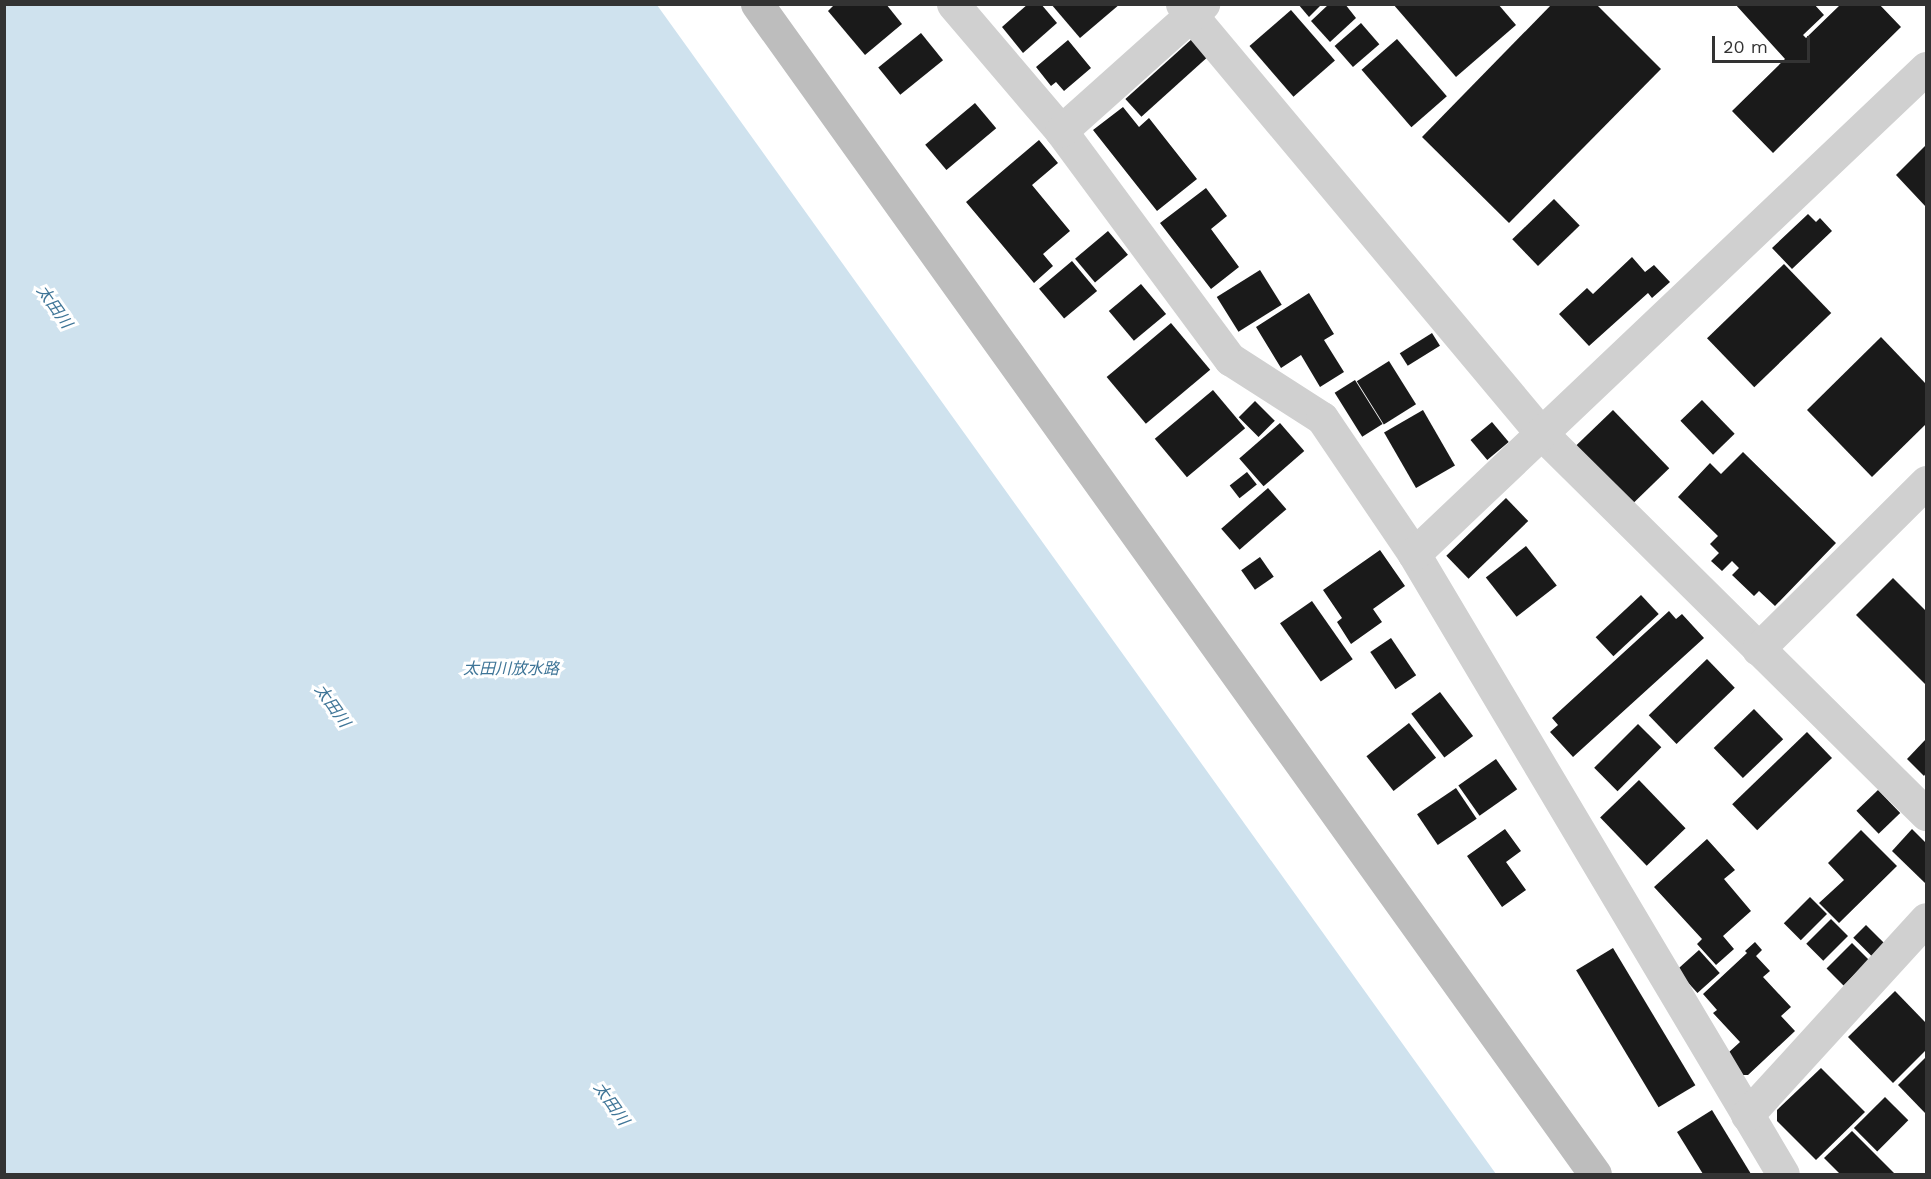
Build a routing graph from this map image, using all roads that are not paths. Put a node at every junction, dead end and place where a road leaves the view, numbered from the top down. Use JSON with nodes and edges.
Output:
{"nodes":[{"id":1,"x":756,"y":4,"type":"edge"},
{"id":2,"x":953,"y":4,"type":"edge"},
{"id":3,"x":1192,"y":8,"type":"edge"},
{"id":4,"x":1926,"y":68,"type":"edge"},
{"id":5,"x":1061,"y":131,"type":"junction"},
{"id":6,"x":1541,"y":433,"type":"junction"},
{"id":7,"x":1926,"y":482,"type":"edge"},
{"id":8,"x":1414,"y":554,"type":"junction"},
{"id":9,"x":1758,"y":649,"type":"junction"},
{"id":10,"x":1926,"y":814,"type":"edge"},
{"id":11,"x":1926,"y":919,"type":"edge"},
{"id":12,"x":1747,"y":1115,"type":"junction"},
{"id":13,"x":1595,"y":1174,"type":"edge"},
{"id":14,"x":1783,"y":1174,"type":"edge"}],
"edges":[{"from":1,"to":13,"type":"street"},
{"from":2,"to":5,"type":"street"},
{"from":3,"to":5,"type":"street"},
{"from":3,"to":6,"type":"street"},
{"from":4,"to":6,"type":"street"},
{"from":5,"to":8,"type":"street"},
{"from":6,"to":8,"type":"street"},
{"from":6,"to":9,"type":"street"},
{"from":7,"to":9,"type":"street"},
{"from":8,"to":12,"type":"street"},
{"from":9,"to":10,"type":"street"},
{"from":11,"to":12,"type":"street"},
{"from":12,"to":14,"type":"street"}]}
